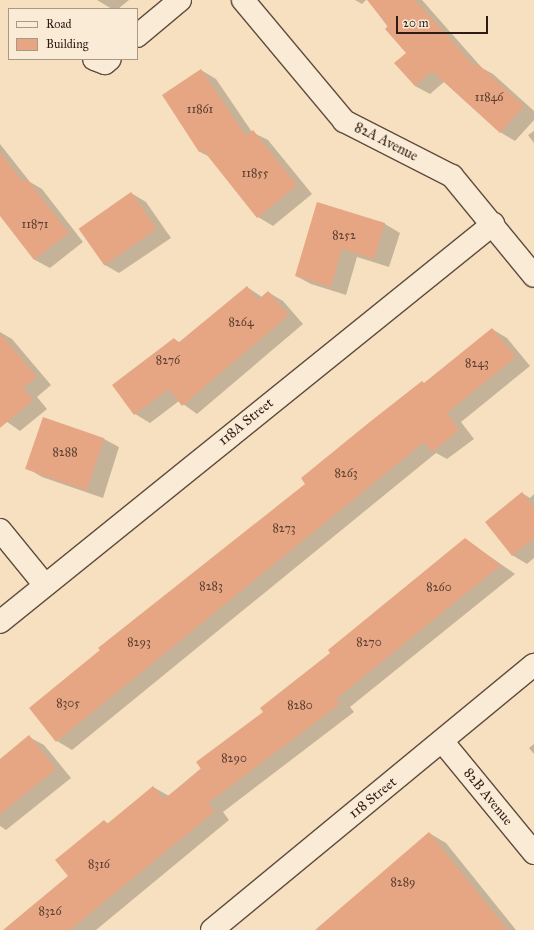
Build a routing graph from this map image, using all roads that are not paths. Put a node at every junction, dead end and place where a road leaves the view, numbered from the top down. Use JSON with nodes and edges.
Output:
{"nodes":[{"id":1,"x":180,"y":0,"type":"edge"},
{"id":2,"x":243,"y":0,"type":"edge"},
{"id":3,"x":138,"y":35,"type":"edge"},
{"id":4,"x":97,"y":60,"type":"edge"},
{"id":5,"x":109,"y":60,"type":"edge"},
{"id":6,"x":492,"y":224,"type":"junction"},
{"id":7,"x":534,"y":276,"type":"edge"},
{"id":8,"x":0,"y":530,"type":"edge"},
{"id":9,"x":44,"y":584,"type":"junction"},
{"id":10,"x":0,"y":622,"type":"edge"},
{"id":11,"x":534,"y":665,"type":"edge"},
{"id":12,"x":442,"y":741,"type":"junction"},
{"id":13,"x":534,"y":853,"type":"edge"},
{"id":14,"x":212,"y":930,"type":"edge"}],
"edges":[{"from":1,"to":3,"type":"street"},
{"from":2,"to":6,"type":"street","name":"82A Avenue"},
{"from":4,"to":5,"type":"street"},
{"from":6,"to":7,"type":"street","name":"82A Avenue"},
{"from":6,"to":9,"type":"street","name":"118A Street"},
{"from":8,"to":9,"type":"street"},
{"from":9,"to":10,"type":"street","name":"118A Street"},
{"from":11,"to":12,"type":"street","name":"118 Street"},
{"from":12,"to":13,"type":"street","name":"82B Avenue"},
{"from":12,"to":14,"type":"street","name":"118 Street"}]}
